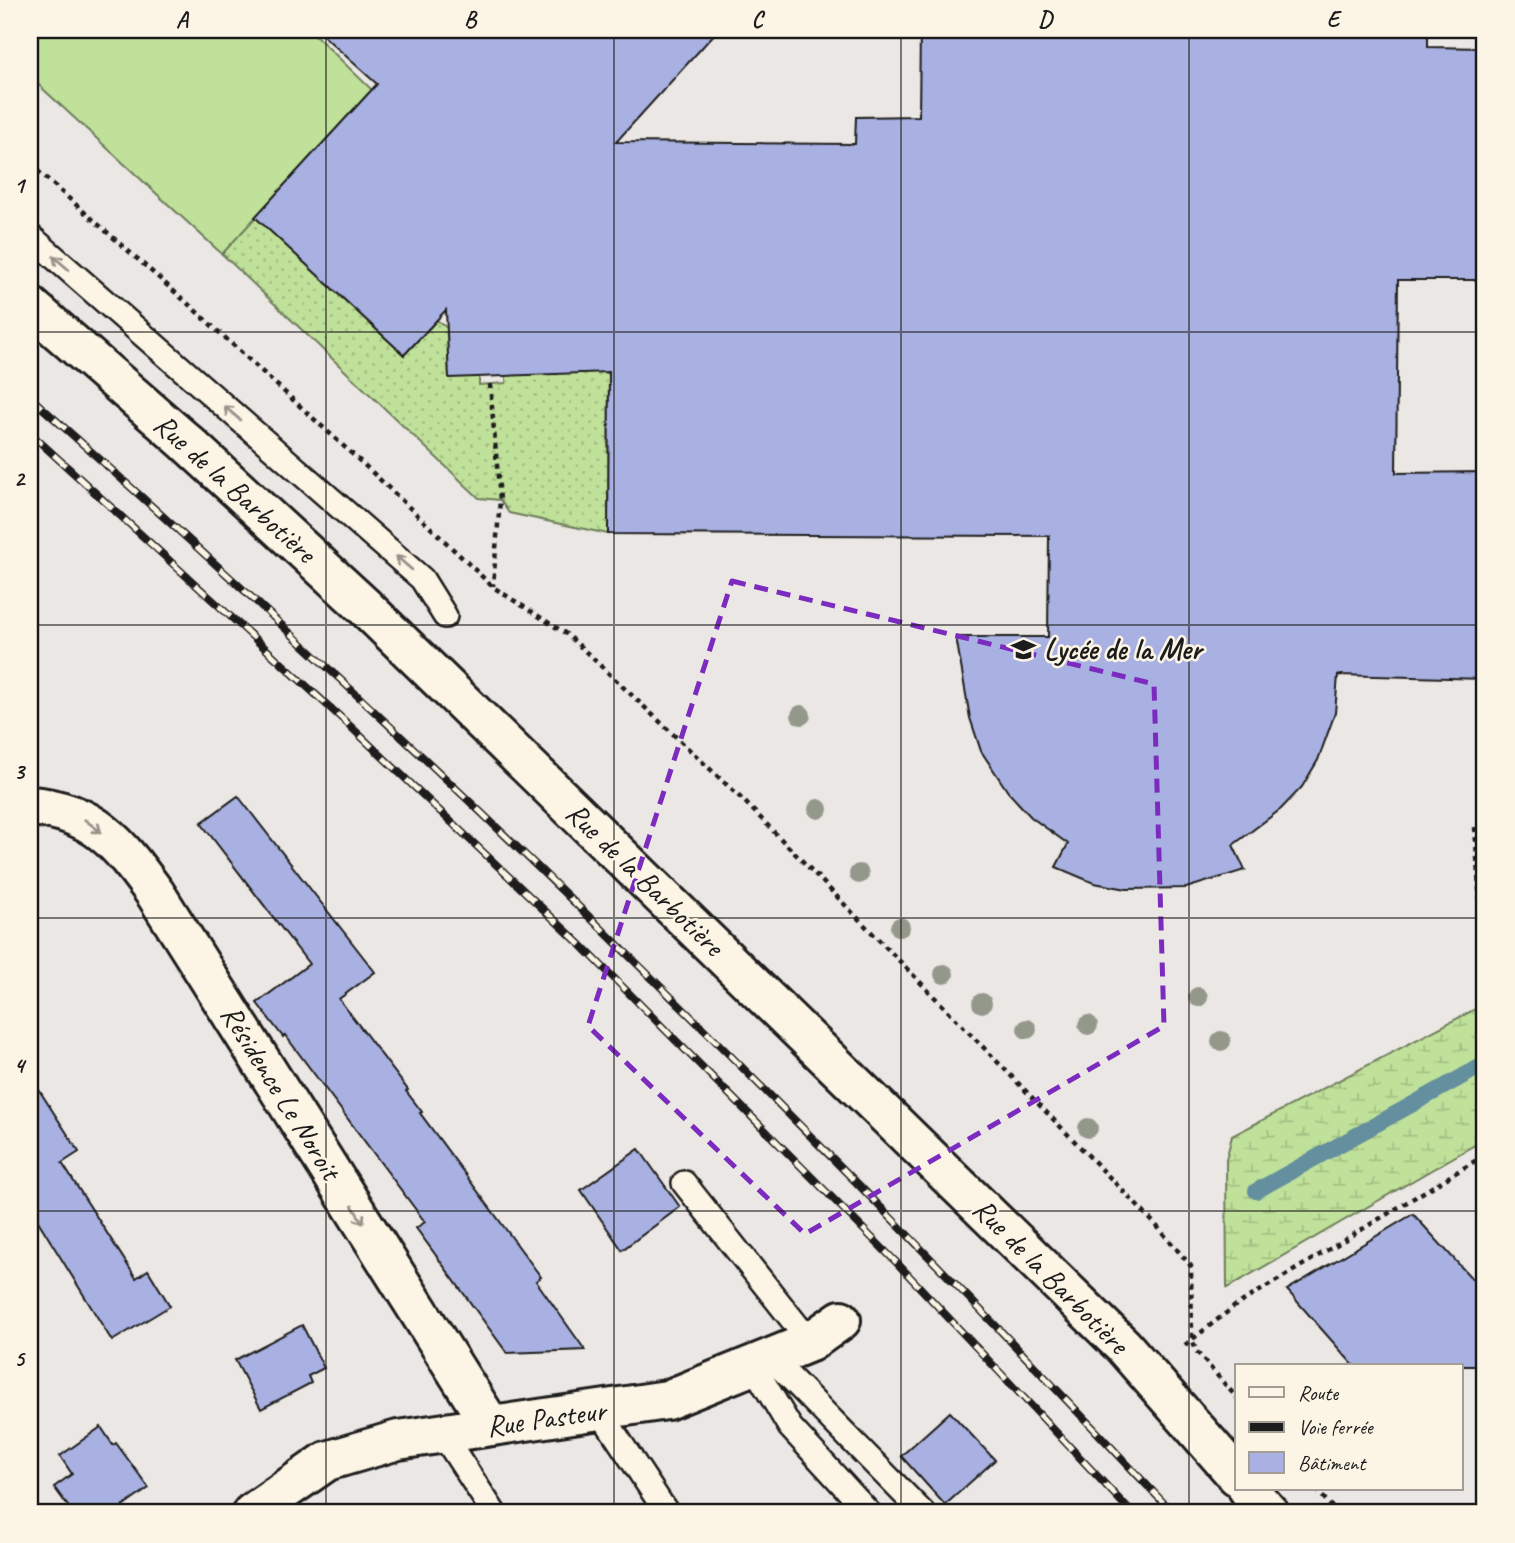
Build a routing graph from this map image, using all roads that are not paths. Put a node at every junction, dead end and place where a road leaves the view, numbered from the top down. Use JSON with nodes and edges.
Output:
{"nodes":[{"id":1,"x":30,"y":236,"type":"edge"},
{"id":2,"x":30,"y":306,"type":"edge"},
{"id":3,"x":445,"y":616,"type":"dead end"},
{"id":4,"x":30,"y":806,"type":"edge"},
{"id":5,"x":684,"y":1183,"type":"dead end"},
{"id":6,"x":842,"y":1320,"type":"dead end"},
{"id":7,"x":810,"y":1342,"type":"junction"},
{"id":8,"x":762,"y":1361,"type":"junction"},
{"id":9,"x":599,"y":1410,"type":"junction"},
{"id":10,"x":491,"y":1426,"type":"junction"},
{"id":11,"x":442,"y":1433,"type":"junction"},
{"id":12,"x":1235,"y":1474,"type":"edge"},
{"id":13,"x":1249,"y":1490,"type":"edge"},
{"id":14,"x":252,"y":1513,"type":"edge"},
{"id":15,"x":494,"y":1513,"type":"edge"},
{"id":16,"x":667,"y":1513,"type":"edge"},
{"id":17,"x":869,"y":1513,"type":"edge"},
{"id":18,"x":923,"y":1513,"type":"edge"},
{"id":19,"x":1269,"y":1513,"type":"edge"}],
"edges":[{"from":3,"to":1,"type":"lane","one_way":true},
{"from":2,"to":12,"type":"street","name":"Rue de la Barbotière"},
{"from":4,"to":10,"type":"street","name":"Résidence Le Noroit","one_way":true},
{"from":5,"to":7,"type":"lane"},
{"from":6,"to":7,"type":"street","name":"Rue Pasteur"},
{"from":7,"to":8,"type":"street","name":"Rue Pasteur"},
{"from":8,"to":9,"type":"street","name":"Rue Pasteur"},
{"from":8,"to":17,"type":"lane"},
{"from":8,"to":18,"type":"lane"},
{"from":9,"to":10,"type":"street","name":"Rue Pasteur"},
{"from":9,"to":16,"type":"lane"},
{"from":10,"to":11,"type":"street","name":"Rue Pasteur"},
{"from":11,"to":14,"type":"street","name":"Rue Pasteur"},
{"from":11,"to":15,"type":"lane"},
{"from":13,"to":19,"type":"street"}]}
